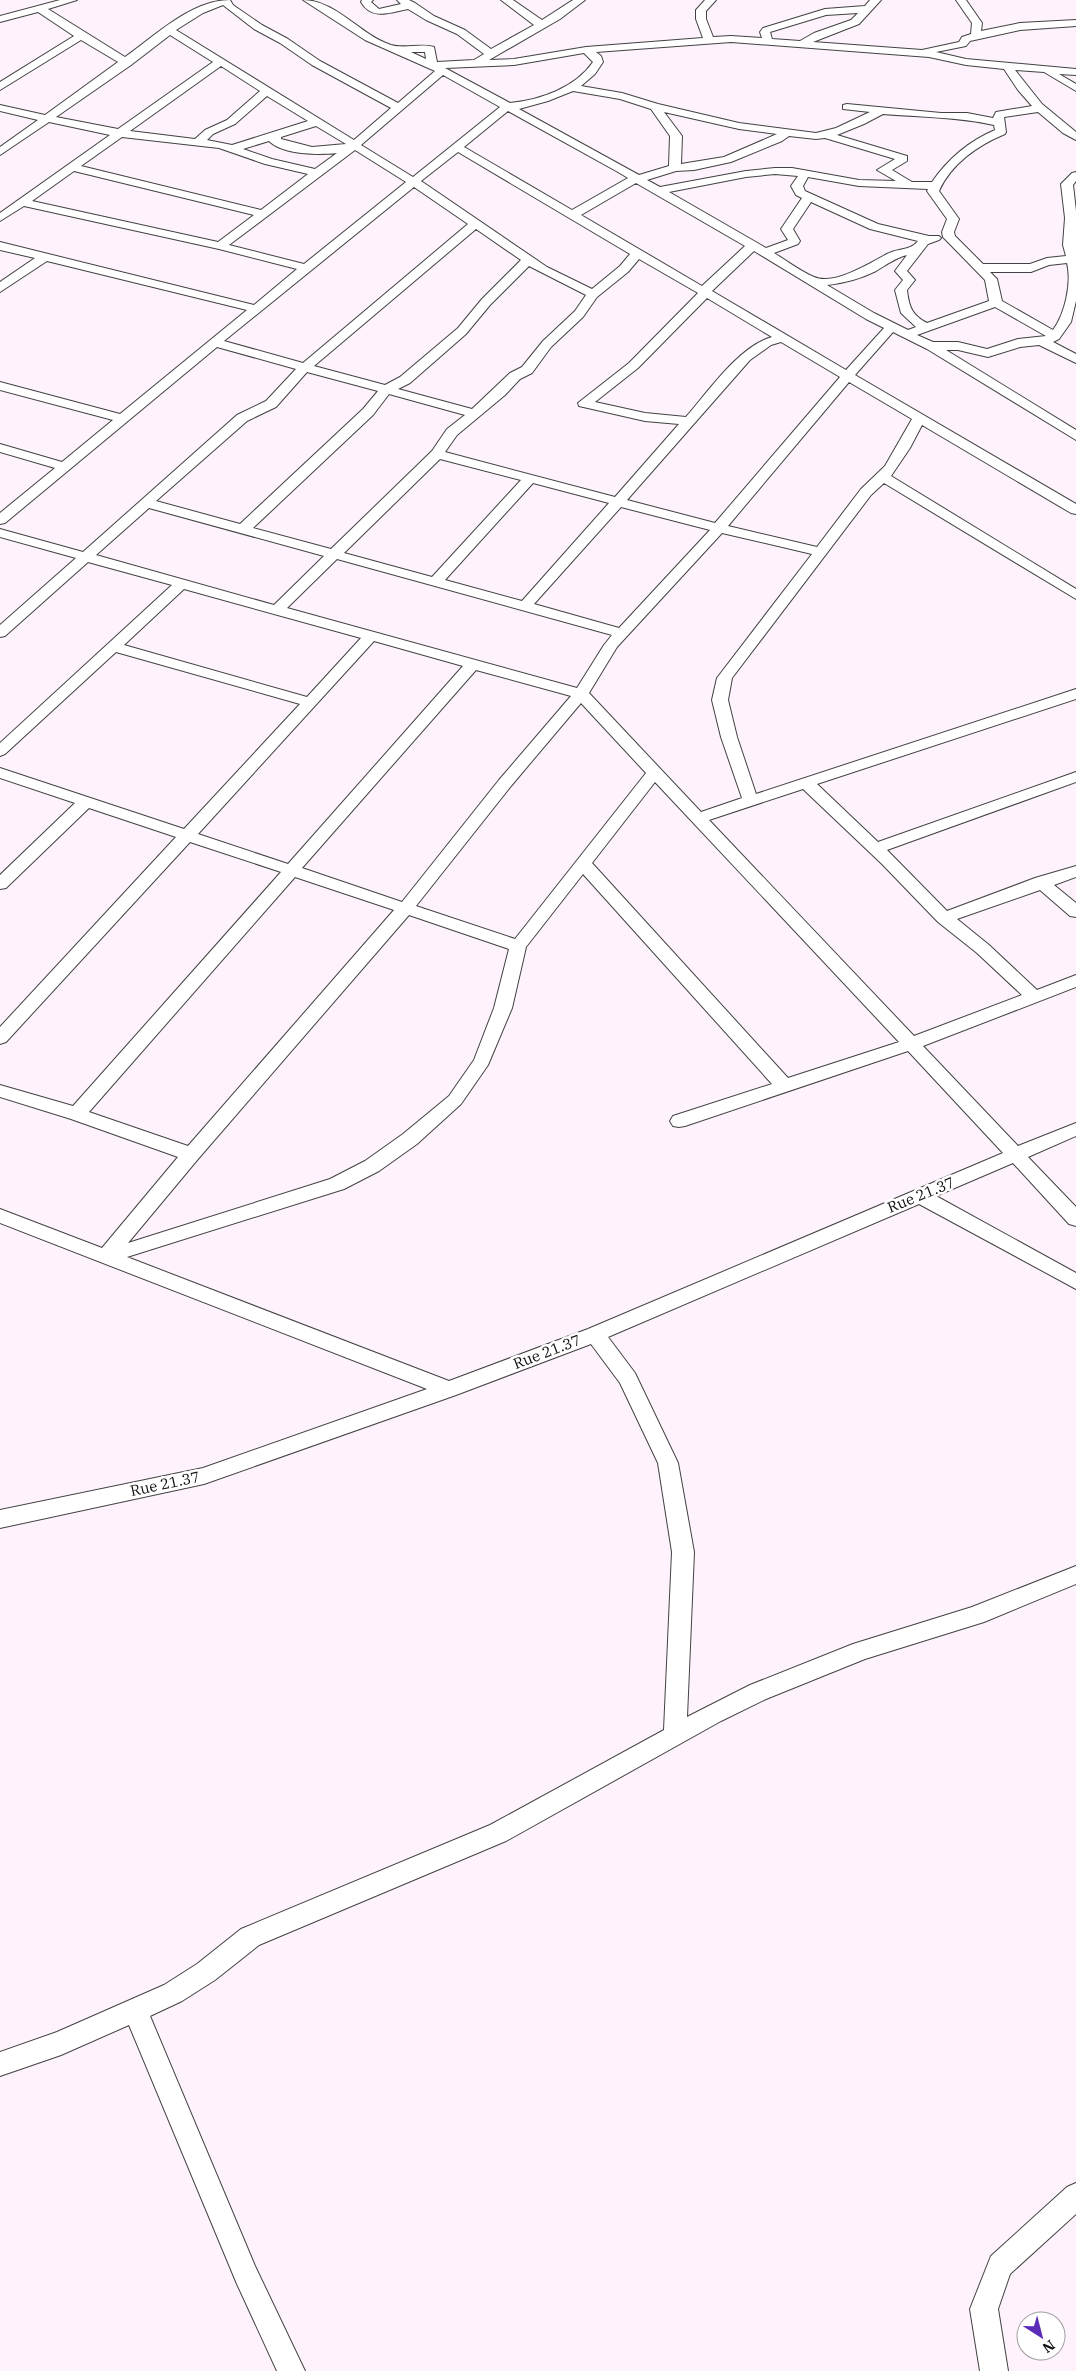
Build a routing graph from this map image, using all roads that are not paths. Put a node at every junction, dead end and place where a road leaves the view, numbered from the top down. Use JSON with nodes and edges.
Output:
{"nodes":[{"id":1,"x":72,"y":0,"type":"edge"},
{"id":2,"x":225,"y":0,"type":"edge"},
{"id":3,"x":308,"y":0,"type":"edge"},
{"id":4,"x":368,"y":0,"type":"edge"},
{"id":5,"x":506,"y":0,"type":"edge"},
{"id":6,"x":580,"y":0,"type":"edge"},
{"id":7,"x":711,"y":0,"type":"edge"},
{"id":8,"x":876,"y":0,"type":"edge"},
{"id":9,"x":962,"y":0,"type":"edge"},
{"id":10,"x":406,"y":3,"type":"edge"},
{"id":11,"x":39,"y":8,"type":"junction"},
{"id":12,"x":866,"y":9,"type":"junction"},
{"id":13,"x":430,"y":18,"type":"junction"},
{"id":14,"x":0,"y":19,"type":"edge"},
{"id":15,"x":1076,"y":22,"type":"edge"},
{"id":16,"x":540,"y":24,"type":"junction"},
{"id":17,"x":169,"y":30,"type":"junction"},
{"id":18,"x":80,"y":36,"type":"junction"},
{"id":19,"x":976,"y":36,"type":"junction"},
{"id":20,"x":709,"y":40,"type":"junction"},
{"id":21,"x":763,"y":43,"type":"junction"},
{"id":22,"x":801,"y":45,"type":"junction"},
{"id":23,"x":392,"y":48,"type":"junction"},
{"id":24,"x":430,"y":49,"type":"junction"},
{"id":25,"x":586,"y":50,"type":"junction"},
{"id":26,"x":916,"y":53,"type":"junction"},
{"id":27,"x":491,"y":54,"type":"junction"},
{"id":28,"x":220,"y":62,"type":"junction"},
{"id":29,"x":478,"y":62,"type":"junction"},
{"id":30,"x":127,"y":63,"type":"junction"},
{"id":31,"x":1010,"y":65,"type":"junction"},
{"id":32,"x":437,"y":68,"type":"junction"},
{"id":33,"x":1046,"y":70,"type":"junction"},
{"id":34,"x":1076,"y":72,"type":"edge"},
{"id":35,"x":0,"y":87,"type":"edge"},
{"id":36,"x":571,"y":87,"type":"junction"},
{"id":37,"x":1076,"y":88,"type":"edge"},
{"id":38,"x":266,"y":91,"type":"junction"},
{"id":39,"x":847,"y":106,"type":"dead end"},
{"id":40,"x":398,"y":107,"type":"junction"},
{"id":41,"x":507,"y":107,"type":"junction"},
{"id":42,"x":655,"y":107,"type":"junction"},
{"id":43,"x":0,"y":108,"type":"edge"},
{"id":44,"x":1040,"y":108,"type":"junction"},
{"id":45,"x":881,"y":110,"type":"junction"},
{"id":46,"x":50,"y":119,"type":"junction"},
{"id":47,"x":317,"y":122,"type":"junction"},
{"id":48,"x":1000,"y":123,"type":"junction"},
{"id":49,"x":120,"y":133,"type":"junction"},
{"id":50,"x":785,"y":134,"type":"junction"},
{"id":51,"x":827,"y":135,"type":"junction"},
{"id":52,"x":275,"y":136,"type":"junction"},
{"id":53,"x":1076,"y":137,"type":"edge"},
{"id":54,"x":198,"y":142,"type":"junction"},
{"id":55,"x":353,"y":146,"type":"junction"},
{"id":56,"x":457,"y":147,"type":"junction"},
{"id":57,"x":232,"y":149,"type":"junction"},
{"id":58,"x":0,"y":152,"type":"edge"},
{"id":59,"x":72,"y":167,"type":"junction"},
{"id":60,"x":675,"y":168,"type":"junction"},
{"id":61,"x":318,"y":172,"type":"junction"},
{"id":62,"x":805,"y":174,"type":"junction"},
{"id":63,"x":1076,"y":175,"type":"edge"},
{"id":64,"x":637,"y":179,"type":"junction"},
{"id":65,"x":414,"y":183,"type":"junction"},
{"id":66,"x":913,"y":185,"type":"junction"},
{"id":67,"x":934,"y":186,"type":"junction"},
{"id":68,"x":657,"y":191,"type":"junction"},
{"id":69,"x":1072,"y":195,"type":"edge"},
{"id":70,"x":808,"y":197,"type":"junction"},
{"id":71,"x":22,"y":202,"type":"junction"},
{"id":72,"x":263,"y":214,"type":"junction"},
{"id":73,"x":572,"y":215,"type":"junction"},
{"id":74,"x":0,"y":218,"type":"edge"},
{"id":75,"x":475,"y":224,"type":"junction"},
{"id":76,"x":949,"y":237,"type":"junction"},
{"id":77,"x":927,"y":239,"type":"junction"},
{"id":78,"x":753,"y":245,"type":"junction"},
{"id":79,"x":0,"y":246,"type":"edge"},
{"id":80,"x":220,"y":246,"type":"junction"},
{"id":81,"x":917,"y":249,"type":"junction"},
{"id":82,"x":765,"y":252,"type":"junction"},
{"id":83,"x":637,"y":253,"type":"junction"},
{"id":84,"x":45,"y":257,"type":"junction"},
{"id":85,"x":1074,"y":259,"type":"edge"},
{"id":86,"x":527,"y":260,"type":"junction"},
{"id":87,"x":306,"y":268,"type":"junction"},
{"id":88,"x":981,"y":268,"type":"junction"},
{"id":89,"x":814,"y":282,"type":"junction"},
{"id":90,"x":0,"y":288,"type":"edge"},
{"id":91,"x":705,"y":293,"type":"junction"},
{"id":92,"x":593,"y":294,"type":"junction"},
{"id":93,"x":996,"y":303,"type":"junction"},
{"id":94,"x":257,"y":309,"type":"junction"},
{"id":95,"x":892,"y":327,"type":"junction"},
{"id":96,"x":926,"y":327,"type":"junction"},
{"id":97,"x":907,"y":334,"type":"junction"},
{"id":98,"x":1055,"y":336,"type":"junction"},
{"id":99,"x":782,"y":338,"type":"junction"},
{"id":100,"x":1039,"y":340,"type":"junction"},
{"id":101,"x":216,"y":343,"type":"junction"},
{"id":102,"x":931,"y":346,"type":"junction"},
{"id":103,"x":1076,"y":358,"type":"edge"},
{"id":104,"x":303,"y":369,"type":"junction"},
{"id":105,"x":847,"y":376,"type":"junction"},
{"id":106,"x":0,"y":386,"type":"edge"},
{"id":107,"x":386,"y":390,"type":"junction"},
{"id":108,"x":473,"y":413,"type":"junction"},
{"id":109,"x":919,"y":418,"type":"junction"},
{"id":110,"x":123,"y":419,"type":"junction"},
{"id":111,"x":690,"y":421,"type":"junction"},
{"id":112,"x":1076,"y":436,"type":"edge"},
{"id":113,"x":0,"y":448,"type":"edge"},
{"id":114,"x":437,"y":454,"type":"junction"},
{"id":115,"x":65,"y":466,"type":"junction"},
{"id":116,"x":882,"y":476,"type":"junction"},
{"id":117,"x":530,"y":478,"type":"junction"},
{"id":118,"x":617,"y":502,"type":"junction"},
{"id":119,"x":147,"y":503,"type":"junction"},
{"id":120,"x":1076,"y":510,"type":"edge"},
{"id":121,"x":0,"y":520,"type":"edge"},
{"id":122,"x":718,"y":528,"type":"junction"},
{"id":123,"x":243,"y":529,"type":"junction"},
{"id":124,"x":0,"y":533,"type":"edge"},
{"id":125,"x":821,"y":552,"type":"junction"},
{"id":126,"x":335,"y":554,"type":"junction"},
{"id":127,"x":86,"y":556,"type":"junction"},
{"id":128,"x":436,"y":581,"type":"junction"},
{"id":129,"x":182,"y":583,"type":"junction"},
{"id":130,"x":1076,"y":595,"type":"edge"},
{"id":131,"x":525,"y":606,"type":"junction"},
{"id":132,"x":277,"y":610,"type":"junction"},
{"id":133,"x":0,"y":633,"type":"edge"},
{"id":134,"x":622,"y":633,"type":"junction"},
{"id":135,"x":370,"y":636,"type":"junction"},
{"id":136,"x":116,"y":647,"type":"junction"},
{"id":137,"x":473,"y":664,"type":"junction"},
{"id":138,"x":581,"y":694,"type":"junction"},
{"id":139,"x":1076,"y":694,"type":"edge"},
{"id":140,"x":309,"y":702,"type":"junction"},
{"id":141,"x":0,"y":751,"type":"edge"},
{"id":142,"x":655,"y":772,"type":"junction"},
{"id":143,"x":0,"y":773,"type":"edge"},
{"id":144,"x":1076,"y":777,"type":"edge"},
{"id":145,"x":807,"y":784,"type":"junction"},
{"id":146,"x":86,"y":802,"type":"junction"},
{"id":147,"x":751,"y":802,"type":"junction"},
{"id":148,"x":698,"y":818,"type":"junction"},
{"id":149,"x":186,"y":836,"type":"junction"},
{"id":150,"x":876,"y":848,"type":"junction"},
{"id":151,"x":583,"y":864,"type":"junction"},
{"id":152,"x":292,"y":870,"type":"junction"},
{"id":153,"x":1076,"y":871,"type":"edge"},
{"id":154,"x":1041,"y":882,"type":"junction"},
{"id":155,"x":0,"y":884,"type":"edge"},
{"id":156,"x":405,"y":909,"type":"junction"},
{"id":157,"x":1076,"y":912,"type":"edge"},
{"id":158,"x":944,"y":918,"type":"junction"},
{"id":159,"x":518,"y":946,"type":"junction"},
{"id":160,"x":1076,"y":981,"type":"edge"},
{"id":161,"x":1034,"y":997,"type":"junction"},
{"id":162,"x":0,"y":1038,"type":"edge"},
{"id":163,"x":911,"y":1044,"type":"junction"},
{"id":164,"x":784,"y":1085,"type":"junction"},
{"id":165,"x":0,"y":1091,"type":"edge"},
{"id":166,"x":77,"y":1114,"type":"junction"},
{"id":167,"x":679,"y":1121,"type":"dead end"},
{"id":168,"x":1076,"y":1129,"type":"edge"},
{"id":169,"x":191,"y":1154,"type":"junction"},
{"id":170,"x":1016,"y":1155,"type":"junction"},
{"id":171,"x":920,"y":1196,"type":"junction"},
{"id":172,"x":0,"y":1216,"type":"edge"},
{"id":173,"x":1076,"y":1219,"type":"edge"},
{"id":174,"x":105,"y":1257,"type":"junction"},
{"id":175,"x":1076,"y":1282,"type":"edge"},
{"id":176,"x":595,"y":1334,"type":"junction"},
{"id":177,"x":448,"y":1389,"type":"junction"},
{"id":178,"x":0,"y":1519,"type":"edge"},
{"id":179,"x":1076,"y":1575,"type":"edge"},
{"id":180,"x":675,"y":1736,"type":"junction"},
{"id":181,"x":135,"y":2010,"type":"junction"},
{"id":182,"x":0,"y":2064,"type":"edge"},
{"id":183,"x":1076,"y":2196,"type":"edge"},
{"id":184,"x":291,"y":2371,"type":"edge"},
{"id":185,"x":994,"y":2371,"type":"edge"}],
"edges":[{"from":1,"to":11,"type":"street"},
{"from":2,"to":17,"type":"street"},
{"from":2,"to":40,"type":"street"},
{"from":3,"to":23,"type":"street"},
{"from":4,"to":10,"type":"street"},
{"from":5,"to":16,"type":"street"},
{"from":6,"to":16,"type":"street"},
{"from":7,"to":20,"type":"street"},
{"from":8,"to":12,"type":"street"},
{"from":9,"to":19,"type":"street"},
{"from":10,"to":13,"type":"street"},
{"from":11,"to":14,"type":"street"},
{"from":11,"to":18,"type":"street"},
{"from":12,"to":21,"type":"street"},
{"from":12,"to":22,"type":"street"},
{"from":13,"to":24,"type":"street"},
{"from":13,"to":27,"type":"street"},
{"from":15,"to":19,"type":"street"},
{"from":16,"to":27,"type":"street"},
{"from":17,"to":28,"type":"street"},
{"from":17,"to":30,"type":"street"},
{"from":18,"to":30,"type":"street"},
{"from":18,"to":35,"type":"street"},
{"from":19,"to":26,"type":"street"},
{"from":20,"to":21,"type":"street"},
{"from":20,"to":25,"type":"street"},
{"from":21,"to":22,"type":"street"},
{"from":22,"to":26,"type":"street"},
{"from":23,"to":24,"type":"street"},
{"from":23,"to":32,"type":"street"},
{"from":24,"to":32,"type":"street"},
{"from":25,"to":29,"type":"street"},
{"from":25,"to":36,"type":"street"},
{"from":26,"to":31,"type":"street"},
{"from":27,"to":29,"type":"street"},
{"from":28,"to":38,"type":"street"},
{"from":28,"to":49,"type":"street"},
{"from":29,"to":32,"type":"street"},
{"from":30,"to":46,"type":"street"},
{"from":31,"to":33,"type":"street"},
{"from":31,"to":44,"type":"street"},
{"from":32,"to":40,"type":"street"},
{"from":32,"to":41,"type":"street"},
{"from":33,"to":34,"type":"street"},
{"from":33,"to":37,"type":"street"},
{"from":36,"to":41,"type":"street"},
{"from":36,"to":42,"type":"street"},
{"from":38,"to":47,"type":"street"},
{"from":38,"to":54,"type":"street"},
{"from":39,"to":45,"type":"street"},
{"from":40,"to":55,"type":"street"},
{"from":41,"to":56,"type":"street"},
{"from":41,"to":64,"type":"street"},
{"from":42,"to":50,"type":"street"},
{"from":42,"to":60,"type":"street"},
{"from":43,"to":46,"type":"street"},
{"from":44,"to":48,"type":"street"},
{"from":44,"to":53,"type":"street"},
{"from":45,"to":48,"type":"street"},
{"from":45,"to":51,"type":"street"},
{"from":46,"to":49,"type":"street"},
{"from":46,"to":58,"type":"street"},
{"from":47,"to":52,"type":"street"},
{"from":47,"to":55,"type":"street"},
{"from":48,"to":67,"type":"street"},
{"from":49,"to":54,"type":"street"},
{"from":49,"to":59,"type":"street"},
{"from":50,"to":51,"type":"street"},
{"from":50,"to":60,"type":"street"},
{"from":51,"to":66,"type":"street"},
{"from":52,"to":55,"type":"street"},
{"from":52,"to":57,"type":"street"},
{"from":54,"to":57,"type":"street"},
{"from":55,"to":61,"type":"street"},
{"from":55,"to":65,"type":"street"},
{"from":56,"to":65,"type":"street"},
{"from":56,"to":73,"type":"street"},
{"from":57,"to":61,"type":"street"},
{"from":59,"to":71,"type":"street"},
{"from":59,"to":72,"type":"street"},
{"from":60,"to":64,"type":"street"},
{"from":61,"to":72,"type":"street"},
{"from":62,"to":66,"type":"street"},
{"from":62,"to":68,"type":"street"},
{"from":62,"to":70,"type":"street"},
{"from":63,"to":69,"type":"street"},
{"from":64,"to":68,"type":"street"},
{"from":64,"to":73,"type":"street"},
{"from":65,"to":75,"type":"street"},
{"from":65,"to":87,"type":"street"},
{"from":66,"to":67,"type":"street"},
{"from":67,"to":76,"type":"street"},
{"from":68,"to":78,"type":"street"},
{"from":69,"to":85,"type":"street"},
{"from":70,"to":77,"type":"street"},
{"from":70,"to":82,"type":"street"},
{"from":71,"to":74,"type":"street"},
{"from":71,"to":80,"type":"street"},
{"from":72,"to":80,"type":"street"},
{"from":73,"to":83,"type":"street"},
{"from":75,"to":86,"type":"street"},
{"from":75,"to":104,"type":"street"},
{"from":76,"to":77,"type":"street"},
{"from":76,"to":88,"type":"street"},
{"from":77,"to":81,"type":"street"},
{"from":78,"to":82,"type":"street"},
{"from":78,"to":91,"type":"street"},
{"from":79,"to":84,"type":"street"},
{"from":80,"to":87,"type":"street"},
{"from":81,"to":89,"type":"street"},
{"from":81,"to":96,"type":"street"},
{"from":82,"to":89,"type":"street"},
{"from":83,"to":91,"type":"street"},
{"from":83,"to":92,"type":"street"},
{"from":84,"to":90,"type":"street"},
{"from":84,"to":94,"type":"street"},
{"from":85,"to":88,"type":"street"},
{"from":85,"to":98,"type":"street"},
{"from":86,"to":92,"type":"street"},
{"from":86,"to":107,"type":"street"},
{"from":87,"to":94,"type":"street"},
{"from":88,"to":93,"type":"street"},
{"from":89,"to":95,"type":"street"},
{"from":91,"to":99,"type":"street"},
{"from":91,"to":111,"type":"street"},
{"from":92,"to":108,"type":"street"},
{"from":93,"to":96,"type":"street"},
{"from":93,"to":98,"type":"street"},
{"from":94,"to":101,"type":"street"},
{"from":95,"to":97,"type":"street"},
{"from":95,"to":105,"type":"street"},
{"from":96,"to":97,"type":"street"},
{"from":97,"to":102,"type":"street"},
{"from":98,"to":100,"type":"street"},
{"from":99,"to":105,"type":"street"},
{"from":99,"to":111,"type":"street"},
{"from":100,"to":102,"type":"street"},
{"from":100,"to":103,"type":"street"},
{"from":101,"to":104,"type":"street"},
{"from":101,"to":110,"type":"street"},
{"from":102,"to":112,"type":"street"},
{"from":104,"to":107,"type":"street"},
{"from":104,"to":119,"type":"street"},
{"from":105,"to":109,"type":"street"},
{"from":105,"to":122,"type":"street"},
{"from":106,"to":110,"type":"street"},
{"from":107,"to":108,"type":"street"},
{"from":107,"to":123,"type":"street"},
{"from":108,"to":114,"type":"street"},
{"from":109,"to":116,"type":"street"},
{"from":109,"to":120,"type":"street"},
{"from":110,"to":115,"type":"street"},
{"from":111,"to":118,"type":"street"},
{"from":113,"to":115,"type":"street"},
{"from":114,"to":117,"type":"street"},
{"from":114,"to":126,"type":"street"},
{"from":115,"to":121,"type":"street"},
{"from":116,"to":125,"type":"street"},
{"from":116,"to":130,"type":"street"},
{"from":117,"to":118,"type":"street"},
{"from":117,"to":128,"type":"street"},
{"from":118,"to":122,"type":"street"},
{"from":118,"to":131,"type":"street"},
{"from":119,"to":123,"type":"street"},
{"from":119,"to":127,"type":"street"},
{"from":122,"to":125,"type":"street"},
{"from":122,"to":134,"type":"street"},
{"from":123,"to":126,"type":"street"},
{"from":124,"to":127,"type":"street"},
{"from":125,"to":147,"type":"street"},
{"from":126,"to":128,"type":"street"},
{"from":126,"to":132,"type":"street"},
{"from":127,"to":129,"type":"street"},
{"from":127,"to":133,"type":"street"},
{"from":128,"to":131,"type":"street"},
{"from":129,"to":132,"type":"street"},
{"from":129,"to":136,"type":"street"},
{"from":131,"to":134,"type":"street"},
{"from":132,"to":135,"type":"street"},
{"from":134,"to":138,"type":"street"},
{"from":135,"to":137,"type":"street"},
{"from":135,"to":140,"type":"street"},
{"from":136,"to":140,"type":"street"},
{"from":136,"to":141,"type":"street"},
{"from":137,"to":138,"type":"street"},
{"from":137,"to":152,"type":"street"},
{"from":138,"to":142,"type":"street"},
{"from":138,"to":156,"type":"street"},
{"from":139,"to":145,"type":"street"},
{"from":140,"to":149,"type":"street"},
{"from":142,"to":148,"type":"street"},
{"from":142,"to":151,"type":"street"},
{"from":143,"to":146,"type":"street"},
{"from":144,"to":150,"type":"street"},
{"from":145,"to":147,"type":"street"},
{"from":145,"to":150,"type":"street"},
{"from":146,"to":149,"type":"street"},
{"from":146,"to":155,"type":"street"},
{"from":147,"to":148,"type":"street"},
{"from":148,"to":163,"type":"street"},
{"from":149,"to":152,"type":"street"},
{"from":149,"to":162,"type":"street"},
{"from":150,"to":158,"type":"street"},
{"from":151,"to":159,"type":"street"},
{"from":151,"to":164,"type":"street"},
{"from":152,"to":156,"type":"street"},
{"from":152,"to":166,"type":"street"},
{"from":153,"to":154,"type":"street"},
{"from":154,"to":157,"type":"street"},
{"from":154,"to":158,"type":"street"},
{"from":156,"to":159,"type":"street"},
{"from":156,"to":169,"type":"street"},
{"from":158,"to":161,"type":"street"},
{"from":159,"to":174,"type":"street"},
{"from":160,"to":161,"type":"street"},
{"from":161,"to":163,"type":"street"},
{"from":163,"to":164,"type":"street"},
{"from":163,"to":170,"type":"street"},
{"from":164,"to":167,"type":"street"},
{"from":165,"to":166,"type":"street"},
{"from":166,"to":169,"type":"street"},
{"from":168,"to":170,"type":"street","name":"Rue 21.37"},
{"from":169,"to":174,"type":"street"},
{"from":170,"to":171,"type":"street","name":"Rue 21.37"},
{"from":170,"to":173,"type":"street"},
{"from":171,"to":175,"type":"street"},
{"from":171,"to":176,"type":"street","name":"Rue 21.37"},
{"from":172,"to":174,"type":"street"},
{"from":174,"to":177,"type":"street"},
{"from":176,"to":177,"type":"street","name":"Rue 21.37"},
{"from":176,"to":180,"type":"street"},
{"from":177,"to":178,"type":"street","name":"Rue 21.37"},
{"from":179,"to":180,"type":"street"},
{"from":180,"to":181,"type":"street"},
{"from":181,"to":182,"type":"street"},
{"from":181,"to":184,"type":"street"},
{"from":183,"to":185,"type":"street"}]}
